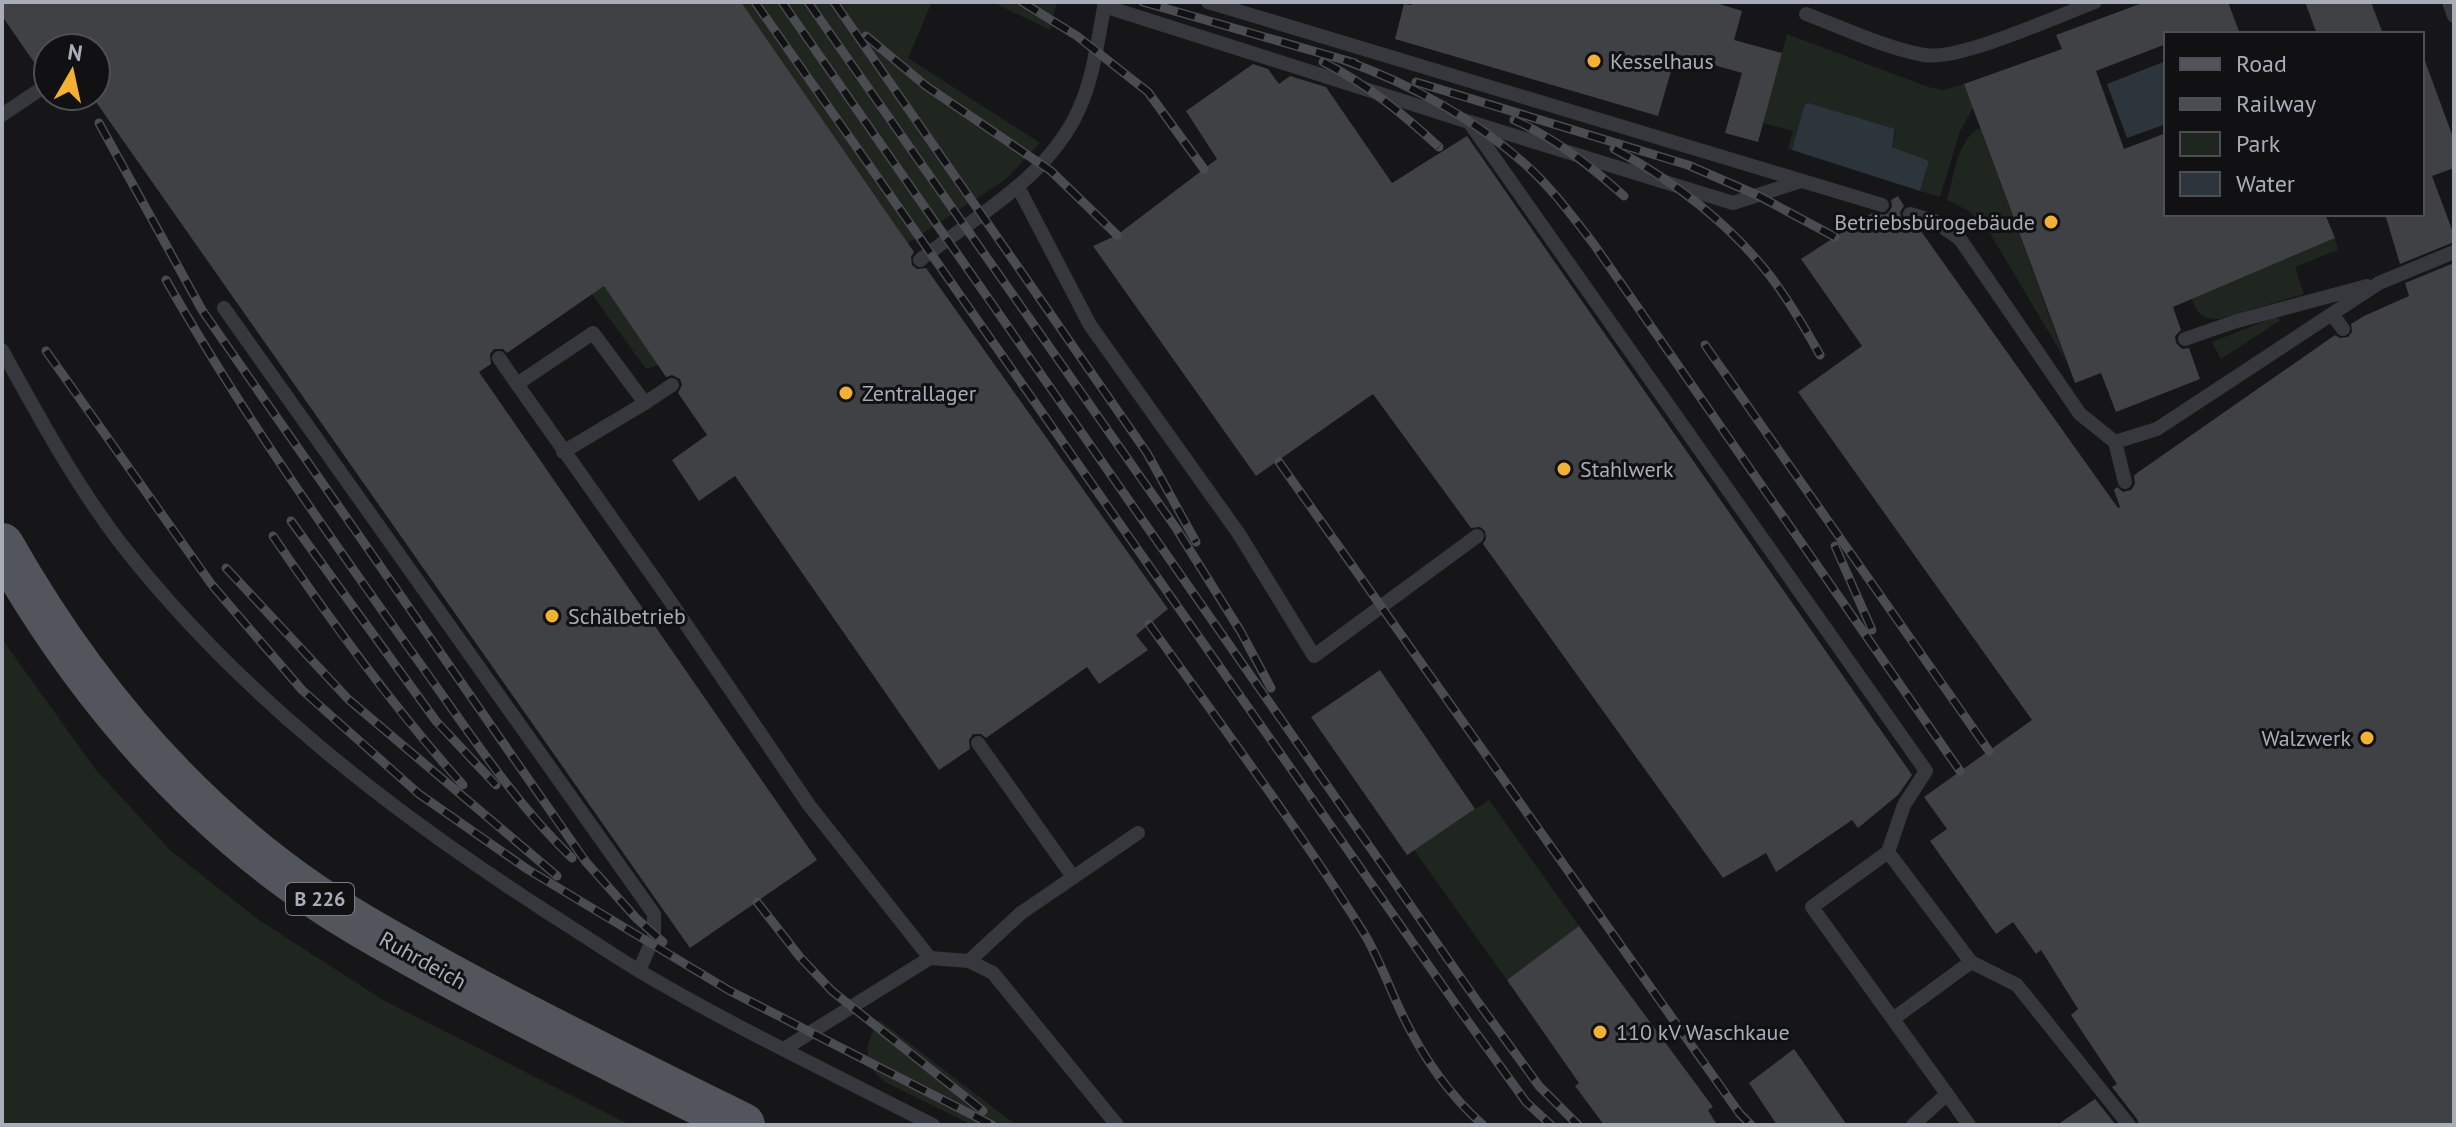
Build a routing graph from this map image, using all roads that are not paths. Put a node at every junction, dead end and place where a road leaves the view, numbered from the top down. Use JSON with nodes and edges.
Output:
{"nodes":[{"id":1,"x":1208,"y":2,"type":"edge"},
{"id":2,"x":2095,"y":2,"type":"edge"},
{"id":3,"x":2449,"y":2,"type":"edge"},
{"id":4,"x":1104,"y":4,"type":"edge"},
{"id":5,"x":1806,"y":14,"type":"dead end"},
{"id":6,"x":2454,"y":16,"type":"edge"},
{"id":7,"x":32,"y":95,"type":"edge"},
{"id":8,"x":2,"y":115,"type":"edge"},
{"id":9,"x":1469,"y":122,"type":"junction"},
{"id":10,"x":1802,"y":181,"type":"junction"},
{"id":11,"x":1018,"y":187,"type":"junction"},
{"id":12,"x":1882,"y":205,"type":"dead end"},
{"id":13,"x":1910,"y":214,"type":"dead end"},
{"id":14,"x":2454,"y":252,"type":"edge"},
{"id":15,"x":920,"y":260,"type":"dead end"},
{"id":16,"x":2379,"y":283,"type":"junction"},
{"id":17,"x":224,"y":308,"type":"dead end"},
{"id":18,"x":2332,"y":314,"type":"junction"},
{"id":19,"x":2343,"y":329,"type":"dead end"},
{"id":20,"x":2185,"y":339,"type":"dead end"},
{"id":21,"x":2,"y":350,"type":"edge"},
{"id":22,"x":499,"y":358,"type":"dead end"},
{"id":23,"x":517,"y":384,"type":"junction"},
{"id":24,"x":672,"y":385,"type":"dead end"},
{"id":25,"x":645,"y":403,"type":"junction"},
{"id":26,"x":2115,"y":442,"type":"junction"},
{"id":27,"x":563,"y":452,"type":"junction"},
{"id":28,"x":2125,"y":482,"type":"dead end"},
{"id":29,"x":1477,"y":536,"type":"dead end"},
{"id":30,"x":2,"y":545,"type":"edge"},
{"id":31,"x":978,"y":743,"type":"dead end"},
{"id":32,"x":1138,"y":833,"type":"dead end"},
{"id":33,"x":1888,"y":852,"type":"junction"},
{"id":34,"x":1073,"y":877,"type":"junction"},
{"id":35,"x":930,"y":958,"type":"junction"},
{"id":36,"x":969,"y":961,"type":"junction"},
{"id":37,"x":1971,"y":962,"type":"junction"},
{"id":38,"x":639,"y":971,"type":"junction"},
{"id":39,"x":1893,"y":1019,"type":"junction"},
{"id":40,"x":784,"y":1049,"type":"junction"},
{"id":41,"x":1947,"y":1094,"type":"junction"},
{"id":42,"x":743,"y":1125,"type":"edge"},
{"id":43,"x":933,"y":1125,"type":"edge"},
{"id":44,"x":1117,"y":1125,"type":"edge"},
{"id":45,"x":1913,"y":1125,"type":"edge"},
{"id":46,"x":1969,"y":1125,"type":"edge"},
{"id":47,"x":2129,"y":1125,"type":"edge"}],
"edges":[{"from":1,"to":10,"type":"lane"},
{"from":2,"to":5,"type":"lane"},
{"from":3,"to":6,"type":"lane"},
{"from":4,"to":9,"type":"lane"},
{"from":4,"to":11,"type":"lane"},
{"from":7,"to":8,"type":"lane"},
{"from":9,"to":10,"type":"lane"},
{"from":9,"to":33,"type":"lane"},
{"from":10,"to":12,"type":"lane"},
{"from":11,"to":15,"type":"lane"},
{"from":11,"to":29,"type":"lane"},
{"from":13,"to":26,"type":"lane"},
{"from":14,"to":16,"type":"lane"},
{"from":16,"to":18,"type":"lane"},
{"from":16,"to":20,"type":"lane"},
{"from":17,"to":38,"type":"lane"},
{"from":18,"to":19,"type":"lane"},
{"from":18,"to":26,"type":"lane"},
{"from":21,"to":38,"type":"lane"},
{"from":22,"to":23,"type":"lane"},
{"from":23,"to":25,"type":"lane"},
{"from":23,"to":27,"type":"lane"},
{"from":24,"to":25,"type":"lane"},
{"from":25,"to":27,"type":"lane"},
{"from":26,"to":28,"type":"lane"},
{"from":27,"to":35,"type":"lane"},
{"from":30,"to":42,"type":"main road","name":"Ruhrdeich","number":"B 226"},
{"from":31,"to":34,"type":"lane"},
{"from":32,"to":34,"type":"lane"},
{"from":33,"to":37,"type":"lane"},
{"from":33,"to":39,"type":"lane"},
{"from":34,"to":36,"type":"lane"},
{"from":35,"to":36,"type":"lane"},
{"from":35,"to":40,"type":"lane"},
{"from":36,"to":44,"type":"lane"},
{"from":37,"to":39,"type":"lane"},
{"from":37,"to":47,"type":"lane"},
{"from":38,"to":40,"type":"lane"},
{"from":39,"to":41,"type":"lane"},
{"from":40,"to":43,"type":"lane"},
{"from":41,"to":45,"type":"lane"},
{"from":41,"to":46,"type":"lane"}]}
